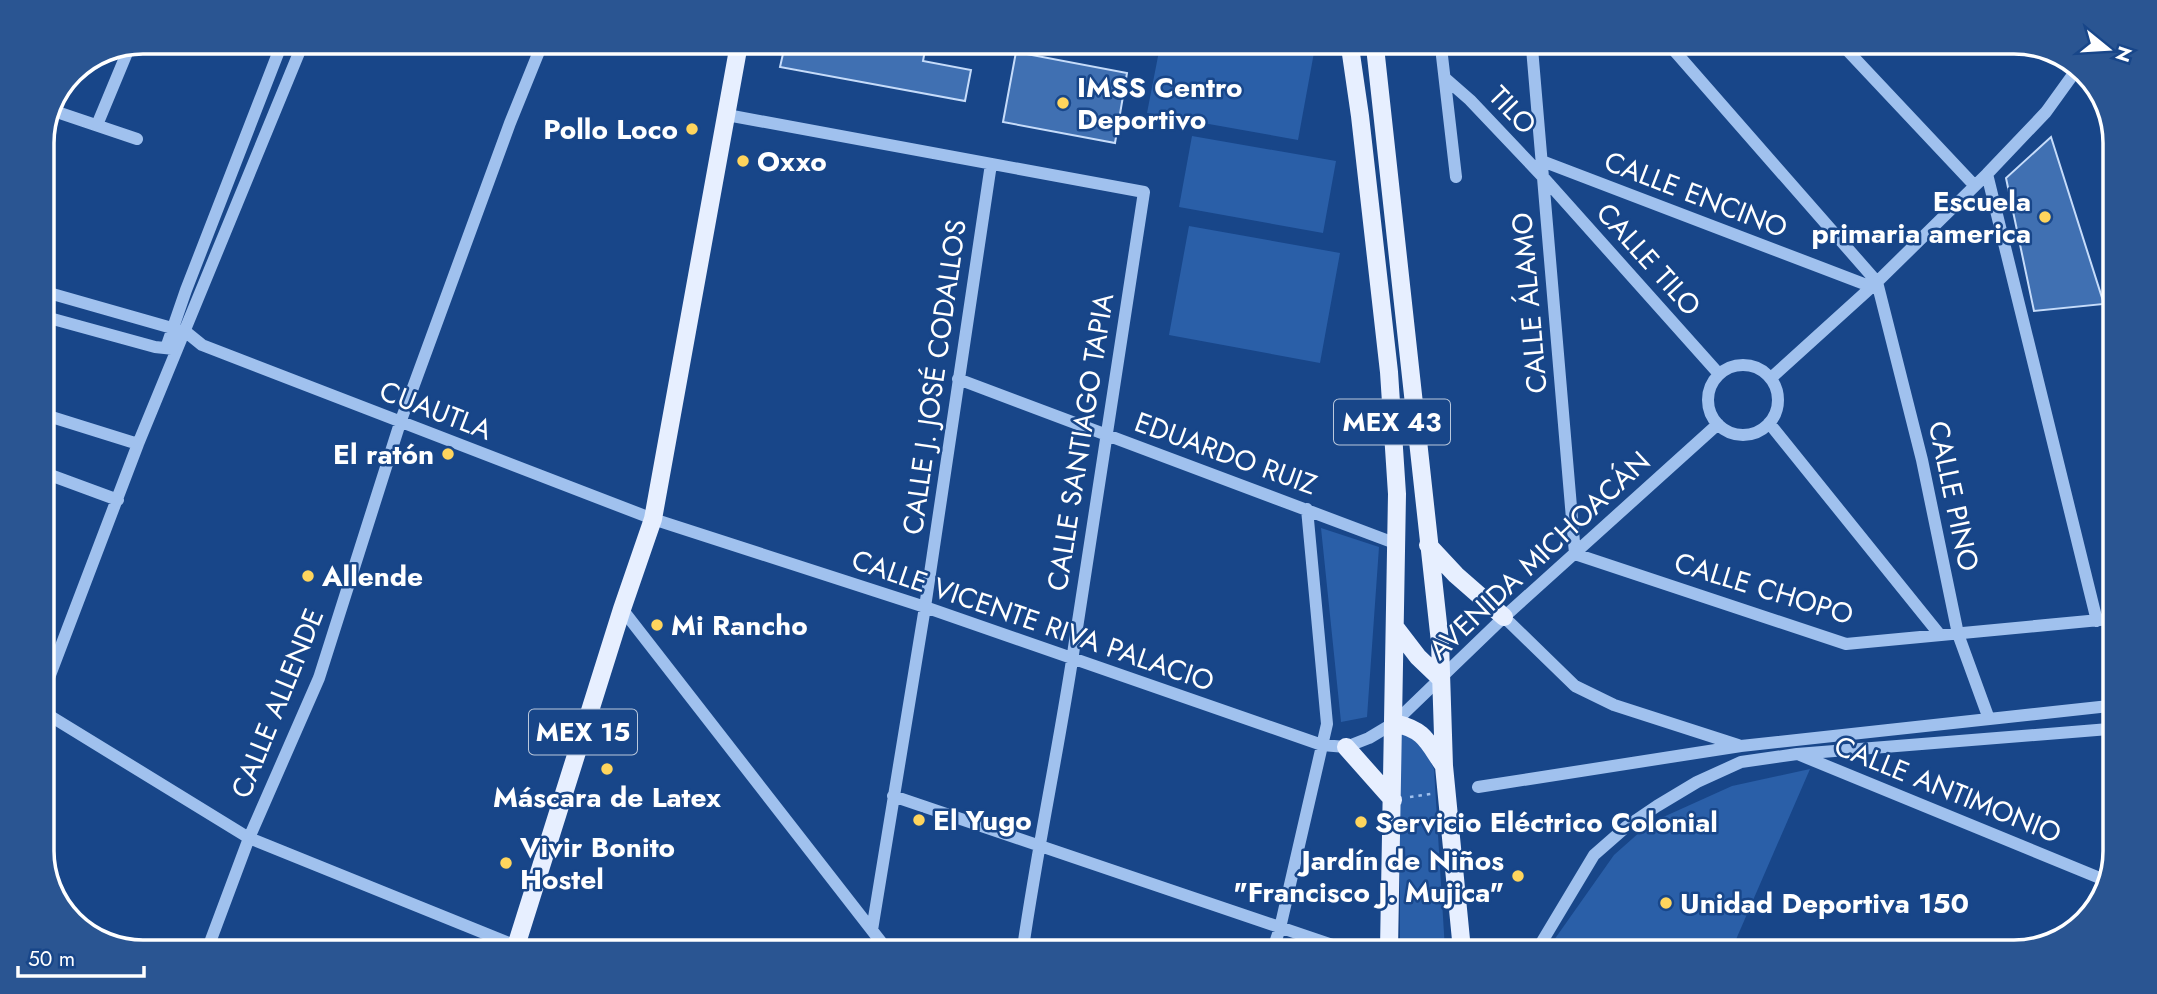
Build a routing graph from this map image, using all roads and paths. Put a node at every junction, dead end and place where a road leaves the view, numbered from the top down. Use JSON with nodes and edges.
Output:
{"nodes":[{"id":1,"x":278,"y":54,"type":"edge"},
{"id":2,"x":298,"y":54,"type":"edge"},
{"id":3,"x":538,"y":54,"type":"edge"},
{"id":4,"x":737,"y":54,"type":"edge"},
{"id":5,"x":1351,"y":54,"type":"edge"},
{"id":6,"x":1376,"y":54,"type":"edge"},
{"id":7,"x":1533,"y":54,"type":"edge"},
{"id":8,"x":1677,"y":54,"type":"edge"},
{"id":9,"x":1851,"y":54,"type":"edge"},
{"id":10,"x":126,"y":56,"type":"edge"},
{"id":11,"x":1442,"y":56,"type":"dead end"},
{"id":12,"x":2072,"y":76,"type":"edge"},
{"id":13,"x":1446,"y":79,"type":"junction"},
{"id":14,"x":60,"y":113,"type":"edge"},
{"id":15,"x":727,"y":115,"type":"junction"},
{"id":16,"x":97,"y":125,"type":"junction"},
{"id":17,"x":137,"y":139,"type":"dead end"},
{"id":18,"x":1542,"y":161,"type":"junction"},
{"id":19,"x":991,"y":164,"type":"junction"},
{"id":20,"x":1987,"y":174,"type":"junction"},
{"id":21,"x":1456,"y":177,"type":"dead end"},
{"id":22,"x":1543,"y":177,"type":"junction"},
{"id":23,"x":1974,"y":185,"type":"junction"},
{"id":24,"x":1875,"y":285,"type":"junction"},
{"id":25,"x":54,"y":295,"type":"edge"},
{"id":26,"x":54,"y":319,"type":"edge"},
{"id":27,"x":179,"y":331,"type":"junction"},
{"id":28,"x":202,"y":345,"type":"junction"},
{"id":29,"x":172,"y":349,"type":"junction"},
{"id":30,"x":1719,"y":373,"type":"junction"},
{"id":31,"x":1771,"y":378,"type":"junction"},
{"id":32,"x":958,"y":379,"type":"junction"},
{"id":33,"x":54,"y":418,"type":"edge"},
{"id":34,"x":1769,"y":422,"type":"junction"},
{"id":35,"x":400,"y":423,"type":"junction"},
{"id":36,"x":1718,"y":424,"type":"junction"},
{"id":37,"x":1104,"y":434,"type":"junction"},
{"id":38,"x":138,"y":444,"type":"junction"},
{"id":39,"x":54,"y":476,"type":"edge"},
{"id":40,"x":118,"y":500,"type":"junction"},
{"id":41,"x":1307,"y":509,"type":"junction"},
{"id":42,"x":653,"y":519,"type":"junction"},
{"id":43,"x":1398,"y":544,"type":"junction"},
{"id":44,"x":1428,"y":545,"type":"junction"},
{"id":45,"x":1575,"y":554,"type":"junction"},
{"id":46,"x":925,"y":607,"type":"junction"},
{"id":47,"x":622,"y":609,"type":"junction"},
{"id":48,"x":1504,"y":617,"type":"junction"},
{"id":49,"x":2103,"y":620,"type":"edge"},
{"id":50,"x":1395,"y":626,"type":"junction"},
{"id":51,"x":1958,"y":634,"type":"junction"},
{"id":52,"x":1940,"y":635,"type":"junction"},
{"id":53,"x":1072,"y":657,"type":"junction"},
{"id":54,"x":54,"y":665,"type":"edge"},
{"id":55,"x":1441,"y":679,"type":"junction"},
{"id":56,"x":2103,"y":707,"type":"edge"},
{"id":57,"x":54,"y":718,"type":"edge"},
{"id":58,"x":1989,"y":719,"type":"junction"},
{"id":59,"x":1394,"y":723,"type":"junction"},
{"id":60,"x":2103,"y":729,"type":"edge"},
{"id":61,"x":1771,"y":743,"type":"junction"},
{"id":62,"x":1322,"y":745,"type":"junction"},
{"id":63,"x":1741,"y":746,"type":"junction"},
{"id":64,"x":1346,"y":747,"type":"junction"},
{"id":65,"x":1797,"y":754,"type":"junction"},
{"id":66,"x":1444,"y":766,"type":"junction"},
{"id":67,"x":1478,"y":787,"type":"dead end"},
{"id":68,"x":893,"y":796,"type":"junction"},
{"id":69,"x":1393,"y":800,"type":"junction"},
{"id":70,"x":249,"y":838,"type":"junction"},
{"id":71,"x":1038,"y":845,"type":"junction"},
{"id":72,"x":2098,"y":877,"type":"edge"},
{"id":73,"x":1280,"y":928,"type":"junction"},
{"id":74,"x":872,"y":929,"type":"junction"},
{"id":75,"x":211,"y":940,"type":"edge"},
{"id":76,"x":501,"y":940,"type":"edge"},
{"id":77,"x":518,"y":940,"type":"edge"},
{"id":78,"x":881,"y":940,"type":"edge"},
{"id":79,"x":1024,"y":940,"type":"edge"},
{"id":80,"x":1276,"y":940,"type":"edge"},
{"id":81,"x":1317,"y":940,"type":"edge"},
{"id":82,"x":1389,"y":940,"type":"edge"},
{"id":83,"x":1461,"y":940,"type":"edge"},
{"id":84,"x":1543,"y":940,"type":"edge"}],
"edges":[{"from":1,"to":27,"type":"street"},
{"from":2,"to":27,"type":"street"},
{"from":3,"to":35,"type":"street","name":"CALLE ALLENDE"},
{"from":4,"to":15,"type":"main road","number":"MEX 15"},
{"from":5,"to":43,"type":"main road","number":"MEX 43"},
{"from":6,"to":44,"type":"main road","number":"MEX 43"},
{"from":7,"to":18,"type":"street","name":"CALLE ÁLAMO"},
{"from":8,"to":24,"type":"street"},
{"from":9,"to":23,"type":"street"},
{"from":10,"to":16,"type":"street"},
{"from":11,"to":13,"type":"street"},
{"from":12,"to":20,"type":"street"},
{"from":13,"to":21,"type":"street"},
{"from":13,"to":22,"type":"street","name":"TILO"},
{"from":14,"to":16,"type":"street"},
{"from":15,"to":19,"type":"street"},
{"from":15,"to":42,"type":"main road","number":"MEX 15"},
{"from":16,"to":17,"type":"street"},
{"from":18,"to":22,"type":"street","name":"CALLE ÁLAMO"},
{"from":18,"to":24,"type":"street","name":"CALLE ENCINO"},
{"from":19,"to":32,"type":"street","name":"CALLE J. JOSÉ CODALLOS"},
{"from":19,"to":37,"type":"street","name":"CALLE SANTIAGO TAPIA"},
{"from":20,"to":23,"type":"street"},
{"from":20,"to":49,"type":"street"},
{"from":22,"to":30,"type":"street","name":"CALLE TILO"},
{"from":22,"to":45,"type":"street","name":"CALLE ÁLAMO"},
{"from":23,"to":24,"type":"street"},
{"from":24,"to":31,"type":"street"},
{"from":24,"to":51,"type":"street","name":"CALLE PINO"},
{"from":25,"to":27,"type":"street","name":"CUAUTLA"},
{"from":26,"to":29,"type":"street"},
{"from":27,"to":28,"type":"street","name":"CUAUTLA"},
{"from":27,"to":29,"type":"street"},
{"from":28,"to":29,"type":"street"},
{"from":28,"to":35,"type":"street","name":"CUAUTLA"},
{"from":29,"to":38,"type":"street"},
{"from":30,"to":31,"type":"street"},
{"from":30,"to":36,"type":"street"},
{"from":31,"to":34,"type":"street"},
{"from":32,"to":37,"type":"street","name":"EDUARDO RUIZ"},
{"from":32,"to":46,"type":"street","name":"CALLE J. JOSÉ CODALLOS"},
{"from":33,"to":38,"type":"street"},
{"from":34,"to":36,"type":"street"},
{"from":34,"to":52,"type":"street"},
{"from":35,"to":42,"type":"street","name":"CUAUTLA"},
{"from":35,"to":70,"type":"street","name":"CALLE ALLENDE"},
{"from":36,"to":45,"type":"street","name":"AVENIDA MICHOACÁN"},
{"from":37,"to":41,"type":"street","name":"EDUARDO RUIZ"},
{"from":37,"to":53,"type":"street","name":"CALLE SANTIAGO TAPIA"},
{"from":38,"to":40,"type":"street"},
{"from":39,"to":40,"type":"street"},
{"from":40,"to":54,"type":"street"},
{"from":41,"to":43,"type":"street","name":"EDUARDO RUIZ"},
{"from":41,"to":62,"type":"street"},
{"from":42,"to":46,"type":"street","name":"CALLE VICENTE RIVA PALACIO"},
{"from":42,"to":47,"type":"main road","number":"MEX 15"},
{"from":43,"to":50,"type":"main road","number":"MEX 43"},
{"from":44,"to":48,"type":"main road"},
{"from":44,"to":55,"type":"main road","number":"MEX 43"},
{"from":45,"to":48,"type":"street","name":"AVENIDA MICHOACÁN"},
{"from":45,"to":52,"type":"street","name":"CALLE CHOPO"},
{"from":46,"to":53,"type":"street","name":"CALLE VICENTE RIVA PALACIO"},
{"from":46,"to":68,"type":"street","name":"CALLE J. JOSÉ CODALLOS"},
{"from":47,"to":74,"type":"street"},
{"from":47,"to":77,"type":"main road","number":"MEX 15"},
{"from":48,"to":55,"type":"street","name":"AVENIDA MICHOACÁN"},
{"from":48,"to":63,"type":"street"},
{"from":49,"to":51,"type":"street","name":"CALLE CHOPO"},
{"from":50,"to":55,"type":"main road"},
{"from":50,"to":59,"type":"main road","number":"MEX 43"},
{"from":51,"to":52,"type":"street","name":"CALLE CHOPO"},
{"from":51,"to":58,"type":"street","name":"CALLE PINO"},
{"from":53,"to":62,"type":"street","name":"CALLE VICENTE RIVA PALACIO"},
{"from":53,"to":71,"type":"street","name":"CALLE SANTIAGO TAPIA"},
{"from":55,"to":59,"type":"street","name":"AVENIDA MICHOACÁN"},
{"from":55,"to":66,"type":"main road","number":"MEX 43"},
{"from":56,"to":58,"type":"street"},
{"from":57,"to":70,"type":"street"},
{"from":58,"to":61,"type":"street"},
{"from":59,"to":64,"type":"street","name":"CALLE VICENTE RIVA PALACIO"},
{"from":59,"to":66,"type":"main road"},
{"from":59,"to":69,"type":"main road","number":"MEX 43"},
{"from":60,"to":65,"type":"street"},
{"from":61,"to":63,"type":"street"},
{"from":61,"to":65,"type":"street","name":"CALLE ANTIMONIO"},
{"from":62,"to":64,"type":"street","name":"CALLE VICENTE RIVA PALACIO"},
{"from":62,"to":73,"type":"street"},
{"from":63,"to":67,"type":"street"},
{"from":64,"to":69,"type":"main road"},
{"from":65,"to":72,"type":"street","name":"CALLE ANTIMONIO"},
{"from":65,"to":84,"type":"street"},
{"from":66,"to":83,"type":"main road","number":"MEX 43"},
{"from":68,"to":71,"type":"street"},
{"from":68,"to":74,"type":"street","name":"CALLE J. JOSÉ CODALLOS"},
{"from":69,"to":82,"type":"main road","number":"MEX 43"},
{"from":70,"to":75,"type":"street","name":"CALLE ALLENDE"},
{"from":70,"to":76,"type":"street"},
{"from":71,"to":73,"type":"street"},
{"from":71,"to":79,"type":"street","name":"CALLE SANTIAGO TAPIA"},
{"from":73,"to":80,"type":"street"},
{"from":73,"to":81,"type":"street"},
{"from":74,"to":78,"type":"street"}]}
